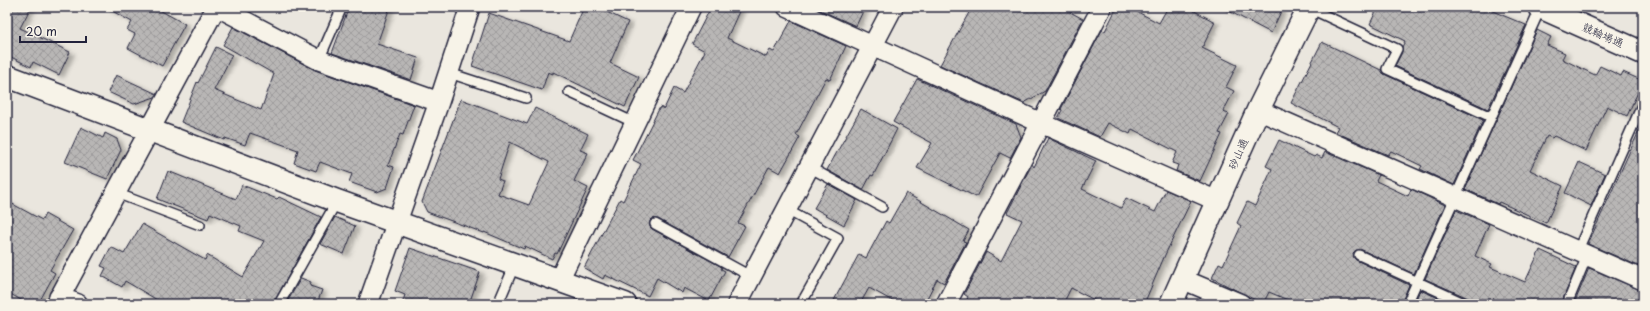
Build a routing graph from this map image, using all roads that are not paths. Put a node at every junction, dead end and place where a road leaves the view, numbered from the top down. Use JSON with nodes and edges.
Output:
{"nodes":[{"id":1,"x":217,"y":7,"type":"edge"},
{"id":2,"x":342,"y":7,"type":"edge"},
{"id":3,"x":470,"y":7,"type":"edge"},
{"id":4,"x":691,"y":7,"type":"edge"},
{"id":5,"x":787,"y":7,"type":"edge"},
{"id":6,"x":893,"y":7,"type":"edge"},
{"id":7,"x":1102,"y":7,"type":"edge"},
{"id":8,"x":1309,"y":8,"type":"edge"},
{"id":9,"x":1549,"y":9,"type":"edge"},
{"id":10,"x":873,"y":46,"type":"junction"},
{"id":11,"x":1643,"y":53,"type":"edge"},
{"id":12,"x":319,"y":60,"type":"junction"},
{"id":13,"x":449,"y":73,"type":"junction"},
{"id":14,"x":7,"y":76,"type":"edge"},
{"id":15,"x":569,"y":92,"type":"dead end"},
{"id":16,"x":526,"y":98,"type":"dead end"},
{"id":17,"x":439,"y":102,"type":"junction"},
{"id":18,"x":1643,"y":103,"type":"edge"},
{"id":19,"x":1258,"y":110,"type":"junction"},
{"id":20,"x":1491,"y":118,"type":"junction"},
{"id":21,"x":635,"y":123,"type":"junction"},
{"id":22,"x":1041,"y":123,"type":"junction"},
{"id":23,"x":150,"y":129,"type":"junction"},
{"id":24,"x":809,"y":167,"type":"junction"},
{"id":25,"x":116,"y":193,"type":"junction"},
{"id":26,"x":1455,"y":198,"type":"junction"},
{"id":27,"x":337,"y":200,"type":"junction"},
{"id":28,"x":1217,"y":201,"type":"junction"},
{"id":29,"x":882,"y":206,"type":"dead end"},
{"id":30,"x":787,"y":210,"type":"junction"},
{"id":31,"x":398,"y":222,"type":"junction"},
{"id":32,"x":655,"y":224,"type":"dead end"},
{"id":33,"x":200,"y":225,"type":"dead end"},
{"id":34,"x":1582,"y":254,"type":"junction"},
{"id":35,"x":1360,"y":255,"type":"dead end"},
{"id":36,"x":515,"y":264,"type":"junction"},
{"id":37,"x":752,"y":277,"type":"junction"},
{"id":38,"x":1182,"y":279,"type":"junction"},
{"id":39,"x":559,"y":280,"type":"junction"},
{"id":40,"x":1643,"y":280,"type":"edge"},
{"id":41,"x":1417,"y":281,"type":"junction"},
{"id":42,"x":58,"y":300,"type":"edge"},
{"id":43,"x":78,"y":304,"type":"edge"},
{"id":44,"x":279,"y":304,"type":"edge"},
{"id":45,"x":368,"y":304,"type":"edge"},
{"id":46,"x":498,"y":304,"type":"edge"},
{"id":47,"x":625,"y":304,"type":"edge"},
{"id":48,"x":737,"y":304,"type":"edge"},
{"id":49,"x":802,"y":304,"type":"edge"},
{"id":50,"x":946,"y":304,"type":"edge"},
{"id":51,"x":1171,"y":304,"type":"edge"},
{"id":52,"x":1241,"y":304,"type":"edge"},
{"id":53,"x":1407,"y":304,"type":"edge"},
{"id":54,"x":1466,"y":304,"type":"edge"},
{"id":55,"x":1567,"y":304,"type":"edge"}],
"edges":[{"from":1,"to":12,"type":"street"},
{"from":1,"to":23,"type":"street"},
{"from":2,"to":12,"type":"lane"},
{"from":3,"to":13,"type":"street"},
{"from":4,"to":21,"type":"street"},
{"from":5,"to":10,"type":"street"},
{"from":6,"to":10,"type":"street"},
{"from":7,"to":22,"type":"street"},
{"from":8,"to":19,"type":"street","name":"砂山通"},
{"from":8,"to":20,"type":"lane"},
{"from":9,"to":11,"type":"street","name":"競輪場通"},
{"from":9,"to":20,"type":"lane"},
{"from":10,"to":22,"type":"street"},
{"from":10,"to":24,"type":"street"},
{"from":12,"to":17,"type":"street"},
{"from":13,"to":16,"type":"lane"},
{"from":13,"to":17,"type":"street"},
{"from":14,"to":23,"type":"street"},
{"from":15,"to":21,"type":"lane"},
{"from":17,"to":31,"type":"street"},
{"from":18,"to":34,"type":"lane"},
{"from":19,"to":26,"type":"street"},
{"from":19,"to":28,"type":"street","name":"砂山通"},
{"from":20,"to":26,"type":"lane"},
{"from":21,"to":39,"type":"street"},
{"from":22,"to":28,"type":"street"},
{"from":22,"to":50,"type":"street"},
{"from":23,"to":25,"type":"street"},
{"from":23,"to":27,"type":"street"},
{"from":24,"to":29,"type":"lane"},
{"from":24,"to":30,"type":"street"},
{"from":25,"to":33,"type":"lane"},
{"from":25,"to":42,"type":"street"},
{"from":26,"to":34,"type":"street"},
{"from":26,"to":41,"type":"lane"},
{"from":27,"to":31,"type":"street"},
{"from":27,"to":44,"type":"lane"},
{"from":28,"to":38,"type":"street","name":"砂山通"},
{"from":30,"to":37,"type":"street"},
{"from":30,"to":49,"type":"lane"},
{"from":31,"to":36,"type":"street"},
{"from":31,"to":45,"type":"street"},
{"from":32,"to":37,"type":"lane"},
{"from":34,"to":40,"type":"street"},
{"from":34,"to":55,"type":"lane"},
{"from":35,"to":41,"type":"lane"},
{"from":36,"to":39,"type":"street"},
{"from":36,"to":46,"type":"lane"},
{"from":37,"to":48,"type":"street"},
{"from":38,"to":51,"type":"street","name":"砂山通"},
{"from":38,"to":52,"type":"street"},
{"from":39,"to":47,"type":"street"},
{"from":41,"to":53,"type":"lane"},
{"from":41,"to":54,"type":"lane"},
{"from":42,"to":43,"type":"street"}]}
